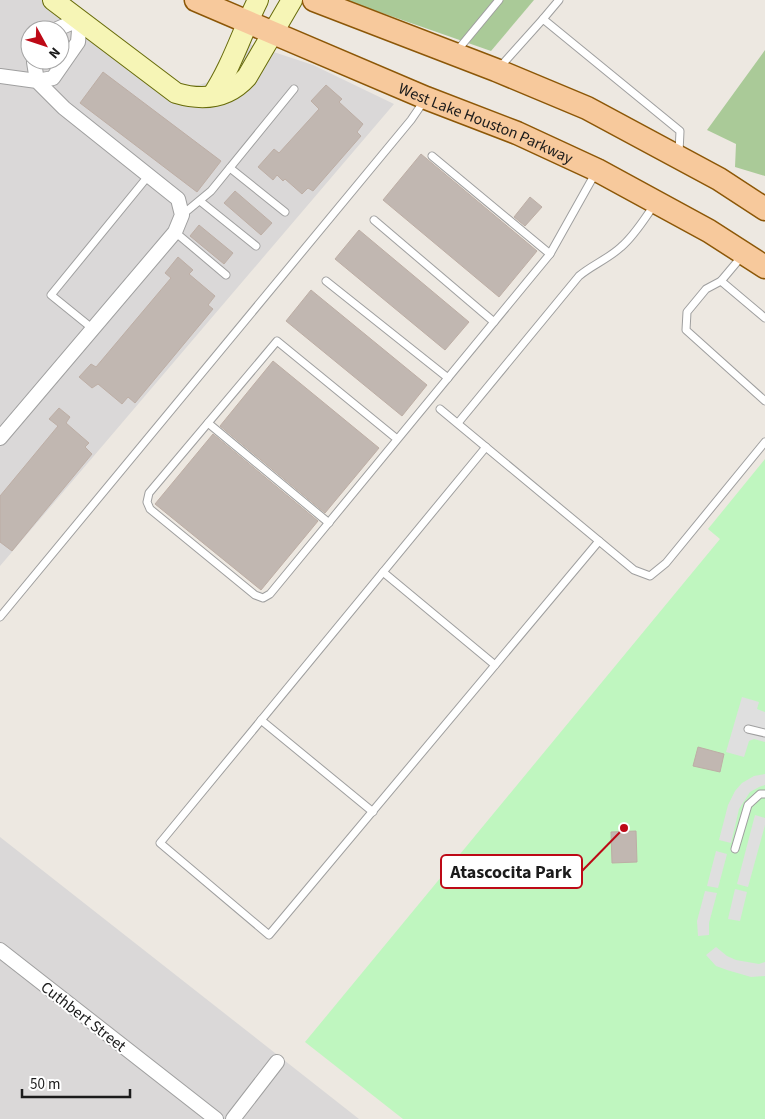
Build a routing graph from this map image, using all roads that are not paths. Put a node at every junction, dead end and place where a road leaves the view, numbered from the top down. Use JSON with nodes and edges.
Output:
{"nodes":[{"id":1,"x":54,"y":0,"type":"edge"},
{"id":2,"x":196,"y":0,"type":"edge"},
{"id":3,"x":258,"y":0,"type":"edge"},
{"id":4,"x":292,"y":0,"type":"edge"},
{"id":5,"x":314,"y":0,"type":"edge"},
{"id":6,"x":499,"y":0,"type":"edge"},
{"id":7,"x":559,"y":0,"type":"edge"},
{"id":8,"x":80,"y":19,"type":"junction"},
{"id":9,"x":543,"y":19,"type":"junction"},
{"id":10,"x":247,"y":21,"type":"junction"},
{"id":11,"x":70,"y":23,"type":"edge"},
{"id":12,"x":274,"y":32,"type":"junction"},
{"id":13,"x":455,"y":54,"type":"junction"},
{"id":14,"x":35,"y":70,"type":"edge"},
{"id":15,"x":496,"y":70,"type":"junction"},
{"id":16,"x":0,"y":76,"type":"edge"},
{"id":17,"x":37,"y":81,"type":"junction"},
{"id":18,"x":294,"y":89,"type":"dead end"},
{"id":19,"x":212,"y":96,"type":"junction"},
{"id":20,"x":426,"y":98,"type":"junction"},
{"id":21,"x":432,"y":156,"type":"dead end"},
{"id":22,"x":678,"y":156,"type":"junction"},
{"id":23,"x":230,"y":168,"type":"junction"},
{"id":24,"x":598,"y":170,"type":"junction"},
{"id":25,"x":149,"y":175,"type":"junction"},
{"id":26,"x":200,"y":201,"type":"junction"},
{"id":27,"x":657,"y":202,"type":"junction"},
{"id":28,"x":765,"y":208,"type":"edge"},
{"id":29,"x":285,"y":212,"type":"dead end"},
{"id":30,"x":182,"y":214,"type":"junction"},
{"id":31,"x":374,"y":220,"type":"dead end"},
{"id":32,"x":175,"y":232,"type":"junction"},
{"id":33,"x":256,"y":246,"type":"dead end"},
{"id":34,"x":550,"y":254,"type":"junction"},
{"id":35,"x":744,"y":254,"type":"junction"},
{"id":36,"x":765,"y":267,"type":"edge"},
{"id":37,"x":226,"y":275,"type":"dead end"},
{"id":38,"x":326,"y":281,"type":"dead end"},
{"id":39,"x":721,"y":281,"type":"junction"},
{"id":40,"x":765,"y":318,"type":"edge"},
{"id":41,"x":494,"y":322,"type":"junction"},
{"id":42,"x":93,"y":329,"type":"junction"},
{"id":43,"x":448,"y":378,"type":"junction"},
{"id":44,"x":765,"y":401,"type":"edge"},
{"id":45,"x":440,"y":409,"type":"dead end"},
{"id":46,"x":458,"y":423,"type":"junction"},
{"id":47,"x":208,"y":424,"type":"junction"},
{"id":48,"x":0,"y":438,"type":"edge"},
{"id":49,"x":397,"y":439,"type":"junction"},
{"id":50,"x":765,"y":442,"type":"edge"},
{"id":51,"x":486,"y":447,"type":"junction"},
{"id":52,"x":329,"y":523,"type":"junction"},
{"id":53,"x":599,"y":541,"type":"junction"},
{"id":54,"x":383,"y":572,"type":"junction"},
{"id":55,"x":0,"y":617,"type":"edge"},
{"id":56,"x":495,"y":665,"type":"junction"},
{"id":57,"x":262,"y":720,"type":"junction"},
{"id":58,"x":748,"y":729,"type":"dead end"},
{"id":59,"x":765,"y":733,"type":"edge"},
{"id":60,"x":765,"y":794,"type":"edge"},
{"id":61,"x":373,"y":812,"type":"junction"},
{"id":62,"x":735,"y":849,"type":"dead end"},
{"id":63,"x":0,"y":950,"type":"edge"},
{"id":64,"x":277,"y":1062,"type":"dead end"},
{"id":65,"x":216,"y":1119,"type":"edge"},
{"id":66,"x":233,"y":1119,"type":"edge"}],
"edges":[{"from":1,"to":8,"type":"street"},
{"from":2,"to":10,"type":"main road","name":"West Lake Houston Parkway"},
{"from":3,"to":10,"type":"street"},
{"from":4,"to":12,"type":"street"},
{"from":5,"to":13,"type":"main road"},
{"from":6,"to":13,"type":"lane"},
{"from":7,"to":9,"type":"lane"},
{"from":8,"to":11,"type":"street"},
{"from":8,"to":17,"type":"street"},
{"from":8,"to":19,"type":"street"},
{"from":9,"to":15,"type":"lane"},
{"from":9,"to":22,"type":"lane"},
{"from":10,"to":12,"type":"main road","name":"West Lake Houston Parkway"},
{"from":10,"to":19,"type":"street"},
{"from":12,"to":19,"type":"street"},
{"from":12,"to":20,"type":"main road","name":"West Lake Houston Parkway"},
{"from":13,"to":15,"type":"main road"},
{"from":14,"to":17,"type":"street"},
{"from":15,"to":22,"type":"main road"},
{"from":16,"to":17,"type":"street"},
{"from":17,"to":25,"type":"street"},
{"from":18,"to":23,"type":"lane"},
{"from":20,"to":24,"type":"main road","name":"West Lake Houston Parkway"},
{"from":20,"to":55,"type":"lane"},
{"from":21,"to":34,"type":"lane"},
{"from":22,"to":28,"type":"main road"},
{"from":23,"to":26,"type":"lane"},
{"from":23,"to":29,"type":"lane"},
{"from":24,"to":27,"type":"main road","name":"West Lake Houston Parkway"},
{"from":24,"to":34,"type":"lane"},
{"from":25,"to":30,"type":"street"},
{"from":25,"to":42,"type":"lane"},
{"from":26,"to":30,"type":"lane"},
{"from":26,"to":33,"type":"lane"},
{"from":27,"to":35,"type":"main road","name":"West Lake Houston Parkway"},
{"from":27,"to":46,"type":"lane"},
{"from":30,"to":32,"type":"street"},
{"from":31,"to":41,"type":"lane"},
{"from":32,"to":37,"type":"lane"},
{"from":32,"to":42,"type":"street"},
{"from":34,"to":41,"type":"lane"},
{"from":35,"to":36,"type":"main road","name":"West Lake Houston Parkway"},
{"from":35,"to":39,"type":"lane"},
{"from":38,"to":43,"type":"lane"},
{"from":39,"to":40,"type":"lane"},
{"from":39,"to":44,"type":"lane"},
{"from":41,"to":43,"type":"lane"},
{"from":42,"to":48,"type":"street"},
{"from":43,"to":49,"type":"lane"},
{"from":45,"to":46,"type":"lane"},
{"from":46,"to":51,"type":"lane"},
{"from":47,"to":49,"type":"lane"},
{"from":47,"to":52,"type":"lane"},
{"from":47,"to":52,"type":"lane"},
{"from":49,"to":52,"type":"lane"},
{"from":50,"to":53,"type":"lane"},
{"from":51,"to":53,"type":"lane"},
{"from":51,"to":54,"type":"lane"},
{"from":53,"to":56,"type":"lane"},
{"from":54,"to":56,"type":"lane"},
{"from":54,"to":57,"type":"lane"},
{"from":56,"to":61,"type":"lane"},
{"from":57,"to":61,"type":"lane"},
{"from":57,"to":61,"type":"lane"},
{"from":58,"to":59,"type":"lane"},
{"from":60,"to":62,"type":"lane"},
{"from":63,"to":65,"type":"street","name":"Cuthbert Street"},
{"from":64,"to":66,"type":"street"}]}
